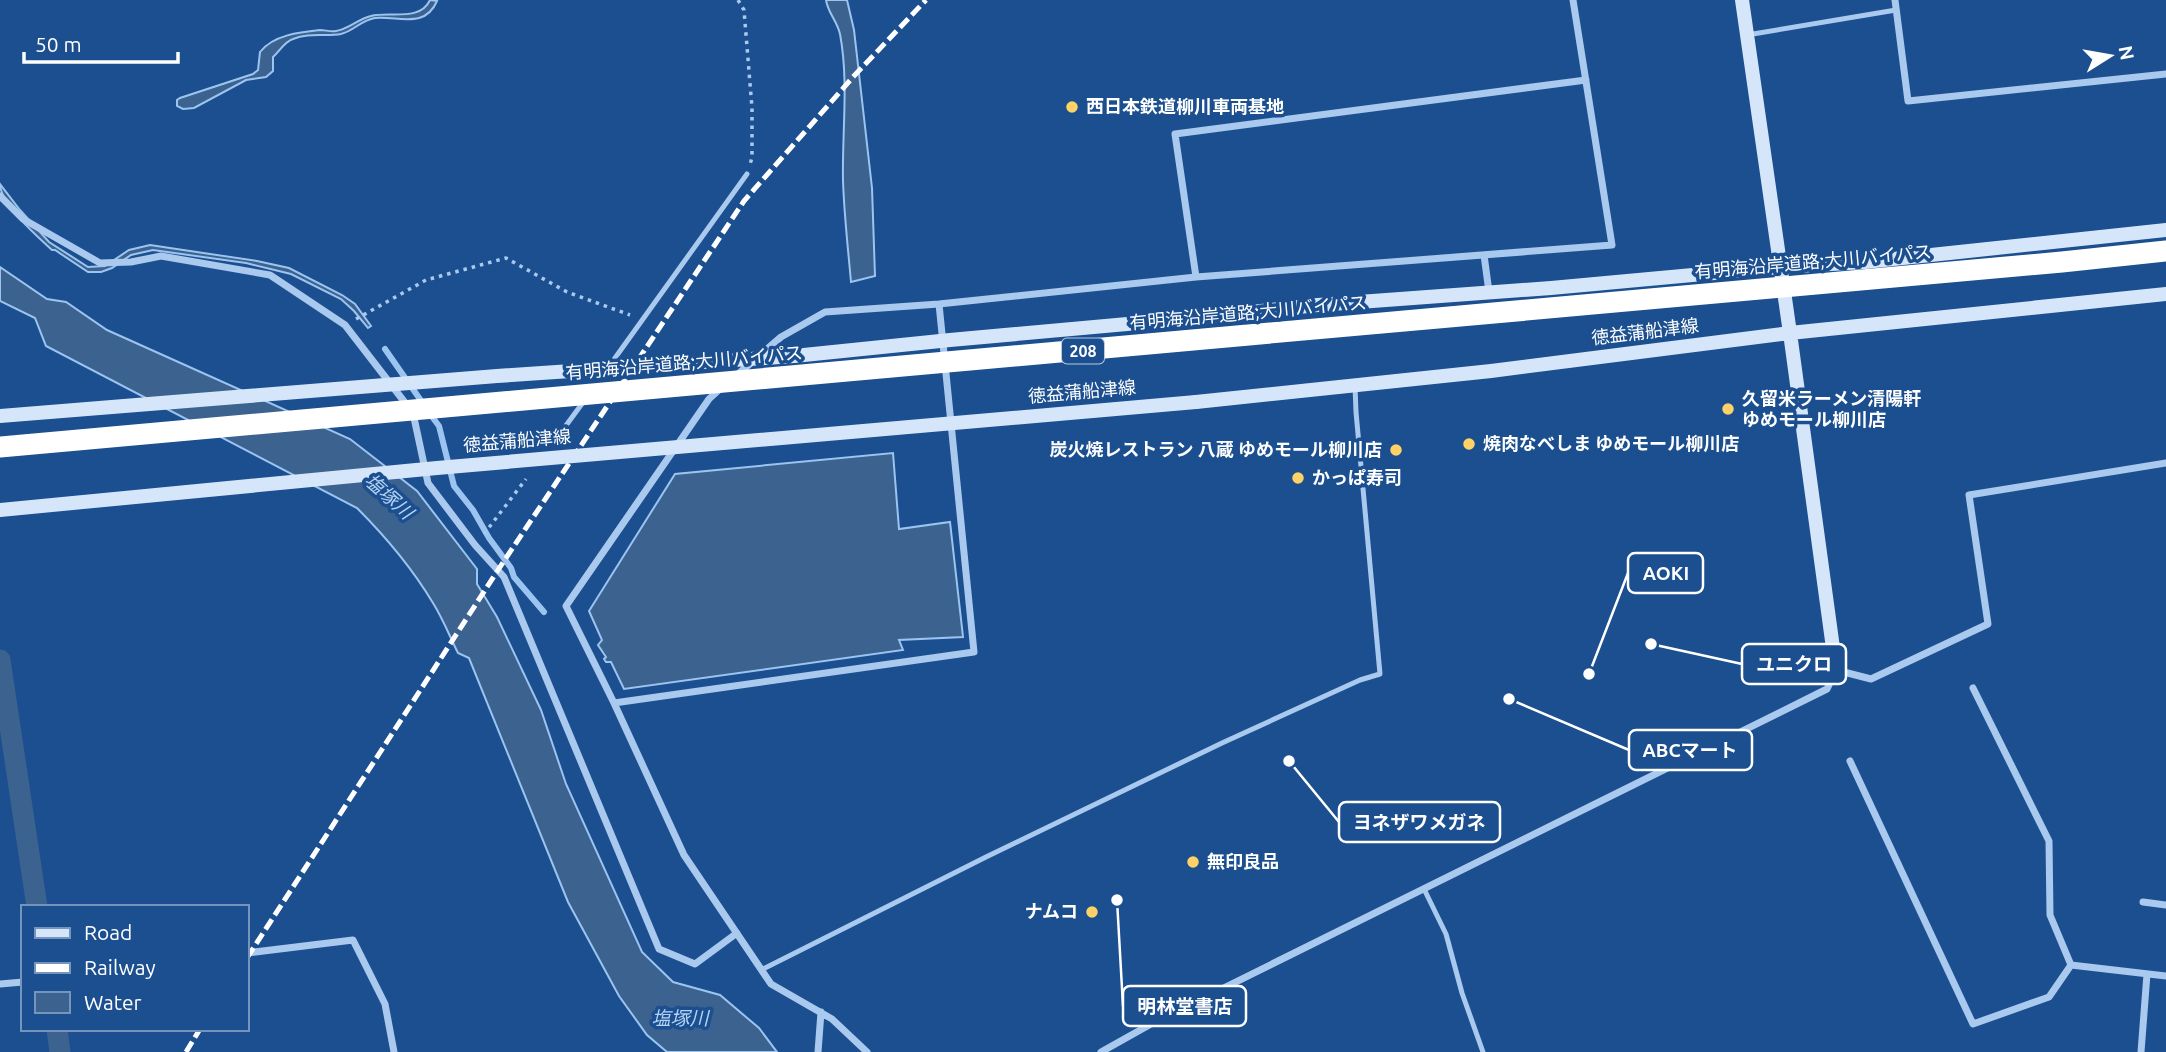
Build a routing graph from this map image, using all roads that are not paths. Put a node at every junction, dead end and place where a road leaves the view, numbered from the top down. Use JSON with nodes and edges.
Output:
{"nodes":[{"id":1,"x":1573,"y":0,"type":"edge"},
{"id":2,"x":1742,"y":0,"type":"edge"},
{"id":3,"x":1895,"y":0,"type":"edge"},
{"id":4,"x":1896,"y":10,"type":"junction"},
{"id":5,"x":1747,"y":35,"type":"junction"},
{"id":6,"x":2166,"y":74,"type":"edge"},
{"id":7,"x":1586,"y":80,"type":"junction"},
{"id":8,"x":747,"y":174,"type":"road end"},
{"id":9,"x":0,"y":196,"type":"edge"},
{"id":10,"x":2166,"y":230,"type":"edge"},
{"id":11,"x":2166,"y":251,"type":"edge"},
{"id":12,"x":1484,"y":255,"type":"junction"},
{"id":13,"x":1780,"y":267,"type":"junction"},
{"id":14,"x":1196,"y":277,"type":"junction"},
{"id":15,"x":1490,"y":293,"type":"junction"},
{"id":16,"x":2166,"y":294,"type":"edge"},
{"id":17,"x":939,"y":304,"type":"junction"},
{"id":18,"x":1790,"y":333,"type":"junction"},
{"id":19,"x":605,"y":372,"type":"dead end"},
{"id":20,"x":597,"y":383,"type":"dead end"},
{"id":21,"x":1355,"y":386,"type":"junction"},
{"id":22,"x":0,"y":416,"type":"edge"},
{"id":23,"x":559,"y":435,"type":"dead end"},
{"id":24,"x":0,"y":447,"type":"edge"},
{"id":25,"x":2166,"y":463,"type":"edge"},
{"id":26,"x":0,"y":510,"type":"edge"},
{"id":27,"x":1836,"y":670,"type":"junction"},
{"id":28,"x":1973,"y":688,"type":"dead end"},
{"id":29,"x":614,"y":703,"type":"junction"},
{"id":30,"x":1850,"y":761,"type":"dead end"},
{"id":31,"x":1424,"y":889,"type":"junction"},
{"id":32,"x":2143,"y":902,"type":"dead end"},
{"id":33,"x":2166,"y":905,"type":"edge"},
{"id":34,"x":737,"y":933,"type":"junction"},
{"id":35,"x":248,"y":953,"type":"edge"},
{"id":36,"x":2071,"y":965,"type":"junction"},
{"id":37,"x":761,"y":970,"type":"junction"},
{"id":38,"x":2147,"y":974,"type":"junction"},
{"id":39,"x":2166,"y":976,"type":"edge"},
{"id":40,"x":21,"y":982,"type":"edge"},
{"id":41,"x":0,"y":984,"type":"edge"},
{"id":42,"x":821,"y":1012,"type":"junction"},
{"id":43,"x":394,"y":1052,"type":"edge"},
{"id":44,"x":818,"y":1052,"type":"edge"},
{"id":45,"x":867,"y":1052,"type":"edge"},
{"id":46,"x":1101,"y":1052,"type":"edge"},
{"id":47,"x":1483,"y":1052,"type":"edge"},
{"id":48,"x":2141,"y":1052,"type":"edge"}],
"edges":[{"from":1,"to":7,"type":"street"},
{"from":2,"to":5,"type":"main road"},
{"from":3,"to":4,"type":"street"},
{"from":4,"to":5,"type":"lane"},
{"from":4,"to":6,"type":"street"},
{"from":5,"to":13,"type":"main road"},
{"from":7,"to":12,"type":"street"},
{"from":7,"to":14,"type":"street"},
{"from":8,"to":19,"type":"lane"},
{"from":9,"to":34,"type":"street"},
{"from":10,"to":13,"type":"main road"},
{"from":11,"to":24,"type":"highway","name":"有明海沿岸道路;大川バイパス","number":"208","bridge":true},
{"from":12,"to":14,"type":"street"},
{"from":12,"to":15,"type":"street"},
{"from":13,"to":15,"type":"main road"},
{"from":13,"to":18,"type":"main road"},
{"from":14,"to":17,"type":"street"},
{"from":15,"to":22,"type":"main road","bridge":true},
{"from":16,"to":18,"type":"main road","name":"徳益蒲船津線"},
{"from":17,"to":29,"type":"street"},
{"from":17,"to":29,"type":"street"},
{"from":18,"to":21,"type":"main road","name":"徳益蒲船津線"},
{"from":18,"to":27,"type":"main road"},
{"from":20,"to":23,"type":"lane"},
{"from":21,"to":26,"type":"main road","name":"徳益蒲船津線","bridge":true},
{"from":21,"to":37,"type":"lane"},
{"from":25,"to":27,"type":"street"},
{"from":27,"to":31,"type":"street"},
{"from":28,"to":36,"type":"street"},
{"from":29,"to":34,"type":"street"},
{"from":30,"to":36,"type":"street"},
{"from":31,"to":46,"type":"street"},
{"from":31,"to":47,"type":"lane"},
{"from":32,"to":33,"type":"street"},
{"from":34,"to":37,"type":"street"},
{"from":35,"to":43,"type":"street"},
{"from":36,"to":38,"type":"street"},
{"from":37,"to":42,"type":"street"},
{"from":38,"to":39,"type":"street"},
{"from":38,"to":48,"type":"street"},
{"from":40,"to":41,"type":"street"},
{"from":42,"to":44,"type":"street"},
{"from":42,"to":45,"type":"street"}]}
